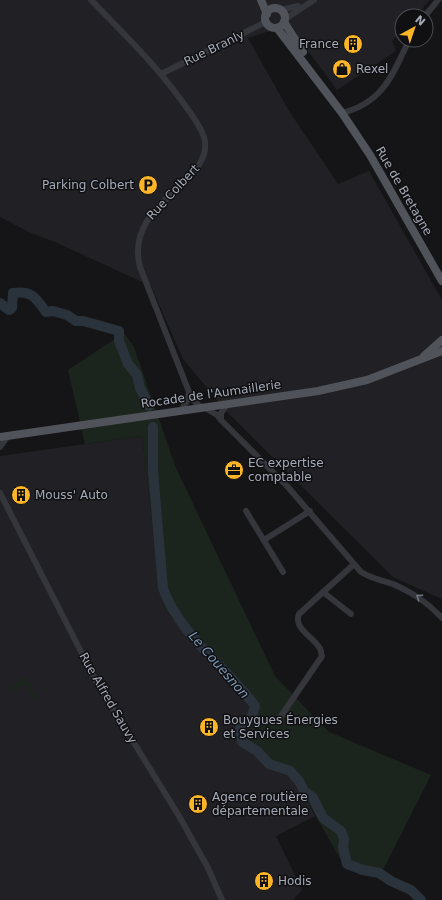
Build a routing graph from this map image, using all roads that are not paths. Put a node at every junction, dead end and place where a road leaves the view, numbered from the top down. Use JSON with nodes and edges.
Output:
{"nodes":[{"id":1,"x":91,"y":0,"type":"edge"},
{"id":2,"x":262,"y":0,"type":"edge"},
{"id":3,"x":267,"y":0,"type":"edge"},
{"id":4,"x":438,"y":0,"type":"edge"},
{"id":5,"x":311,"y":1,"type":"edge"},
{"id":6,"x":432,"y":8,"type":"edge"},
{"id":7,"x":278,"y":9,"type":"junction"},
{"id":8,"x":266,"y":18,"type":"junction"},
{"id":9,"x":285,"y":20,"type":"junction"},
{"id":10,"x":277,"y":28,"type":"junction"},
{"id":11,"x":406,"y":48,"type":"edge"},
{"id":12,"x":299,"y":55,"type":"junction"},
{"id":13,"x":310,"y":62,"type":"junction"},
{"id":14,"x":161,"y":74,"type":"junction"},
{"id":15,"x":345,"y":113,"type":"junction"},
{"id":16,"x":442,"y":270,"type":"edge"},
{"id":17,"x":442,"y":281,"type":"edge"},
{"id":18,"x":442,"y":340,"type":"edge"},
{"id":19,"x":442,"y":351,"type":"edge"},
{"id":20,"x":420,"y":359,"type":"junction"},
{"id":21,"x":189,"y":392,"type":"junction"},
{"id":22,"x":227,"y":405,"type":"junction"},
{"id":23,"x":204,"y":408,"type":"junction"},
{"id":24,"x":181,"y":411,"type":"junction"},
{"id":25,"x":220,"y":420,"type":"junction"},
{"id":26,"x":4,"y":436,"type":"edge"},
{"id":27,"x":0,"y":448,"type":"edge"},
{"id":28,"x":0,"y":493,"type":"edge"},
{"id":29,"x":246,"y":511,"type":"dead end"},
{"id":30,"x":310,"y":511,"type":"junction"},
{"id":31,"x":264,"y":540,"type":"junction"},
{"id":32,"x":353,"y":565,"type":"junction"},
{"id":33,"x":283,"y":572,"type":"dead end"},
{"id":34,"x":323,"y":592,"type":"junction"},
{"id":35,"x":351,"y":614,"type":"dead end"},
{"id":36,"x":442,"y":618,"type":"edge"},
{"id":37,"x":277,"y":722,"type":"dead end"},
{"id":38,"x":222,"y":900,"type":"edge"}],
"edges":[{"from":1,"to":14,"type":"street","name":"Rue Colbert"},
{"from":2,"to":8,"type":"main road"},
{"from":3,"to":7,"type":"main road"},
{"from":4,"to":6,"type":"street"},
{"from":5,"to":7,"type":"street"},
{"from":5,"to":9,"type":"street"},
{"from":7,"to":8,"type":"main road"},
{"from":7,"to":9,"type":"main road"},
{"from":8,"to":10,"type":"main road"},
{"from":8,"to":14,"type":"street","name":"Rue Branly"},
{"from":9,"to":10,"type":"main road"},
{"from":9,"to":13,"type":"main road"},
{"from":10,"to":12,"type":"main road"},
{"from":11,"to":15,"type":"street"},
{"from":12,"to":13,"type":"main road"},
{"from":12,"to":15,"type":"main road"},
{"from":13,"to":15,"type":"main road"},
{"from":14,"to":21,"type":"street","name":"Rue Colbert"},
{"from":15,"to":16,"type":"main road","name":"Rue de Bretagne"},
{"from":15,"to":17,"type":"main road","name":"Rue de Bretagne"},
{"from":18,"to":20,"type":"main road","name":"Rocade de l'Aumaillerie"},
{"from":19,"to":20,"type":"main road","name":"Rocade de l'Aumaillerie"},
{"from":20,"to":22,"type":"main road","name":"Rocade de l'Aumaillerie"},
{"from":21,"to":23,"type":"street","name":"Rue Colbert"},
{"from":21,"to":24,"type":"street"},
{"from":22,"to":23,"type":"main road","name":"Rocade de l'Aumaillerie"},
{"from":22,"to":25,"type":"street"},
{"from":23,"to":24,"type":"main road","name":"Rocade de l'Aumaillerie"},
{"from":23,"to":25,"type":"street","name":"Rue Colbert"},
{"from":24,"to":26,"type":"main road","name":"Rocade de l'Aumaillerie"},
{"from":25,"to":30,"type":"street","name":"Rue Colbert"},
{"from":26,"to":27,"type":"street"},
{"from":28,"to":38,"type":"street","name":"Rue Alfred Sauvy"},
{"from":29,"to":31,"type":"street"},
{"from":30,"to":31,"type":"street"},
{"from":30,"to":32,"type":"street","name":"Rue Colbert"},
{"from":31,"to":33,"type":"street"},
{"from":32,"to":34,"type":"street"},
{"from":36,"to":32,"type":"street","name":"Rue Colbert","one_way":true},
{"from":34,"to":35,"type":"street"},
{"from":34,"to":37,"type":"street"}]}
